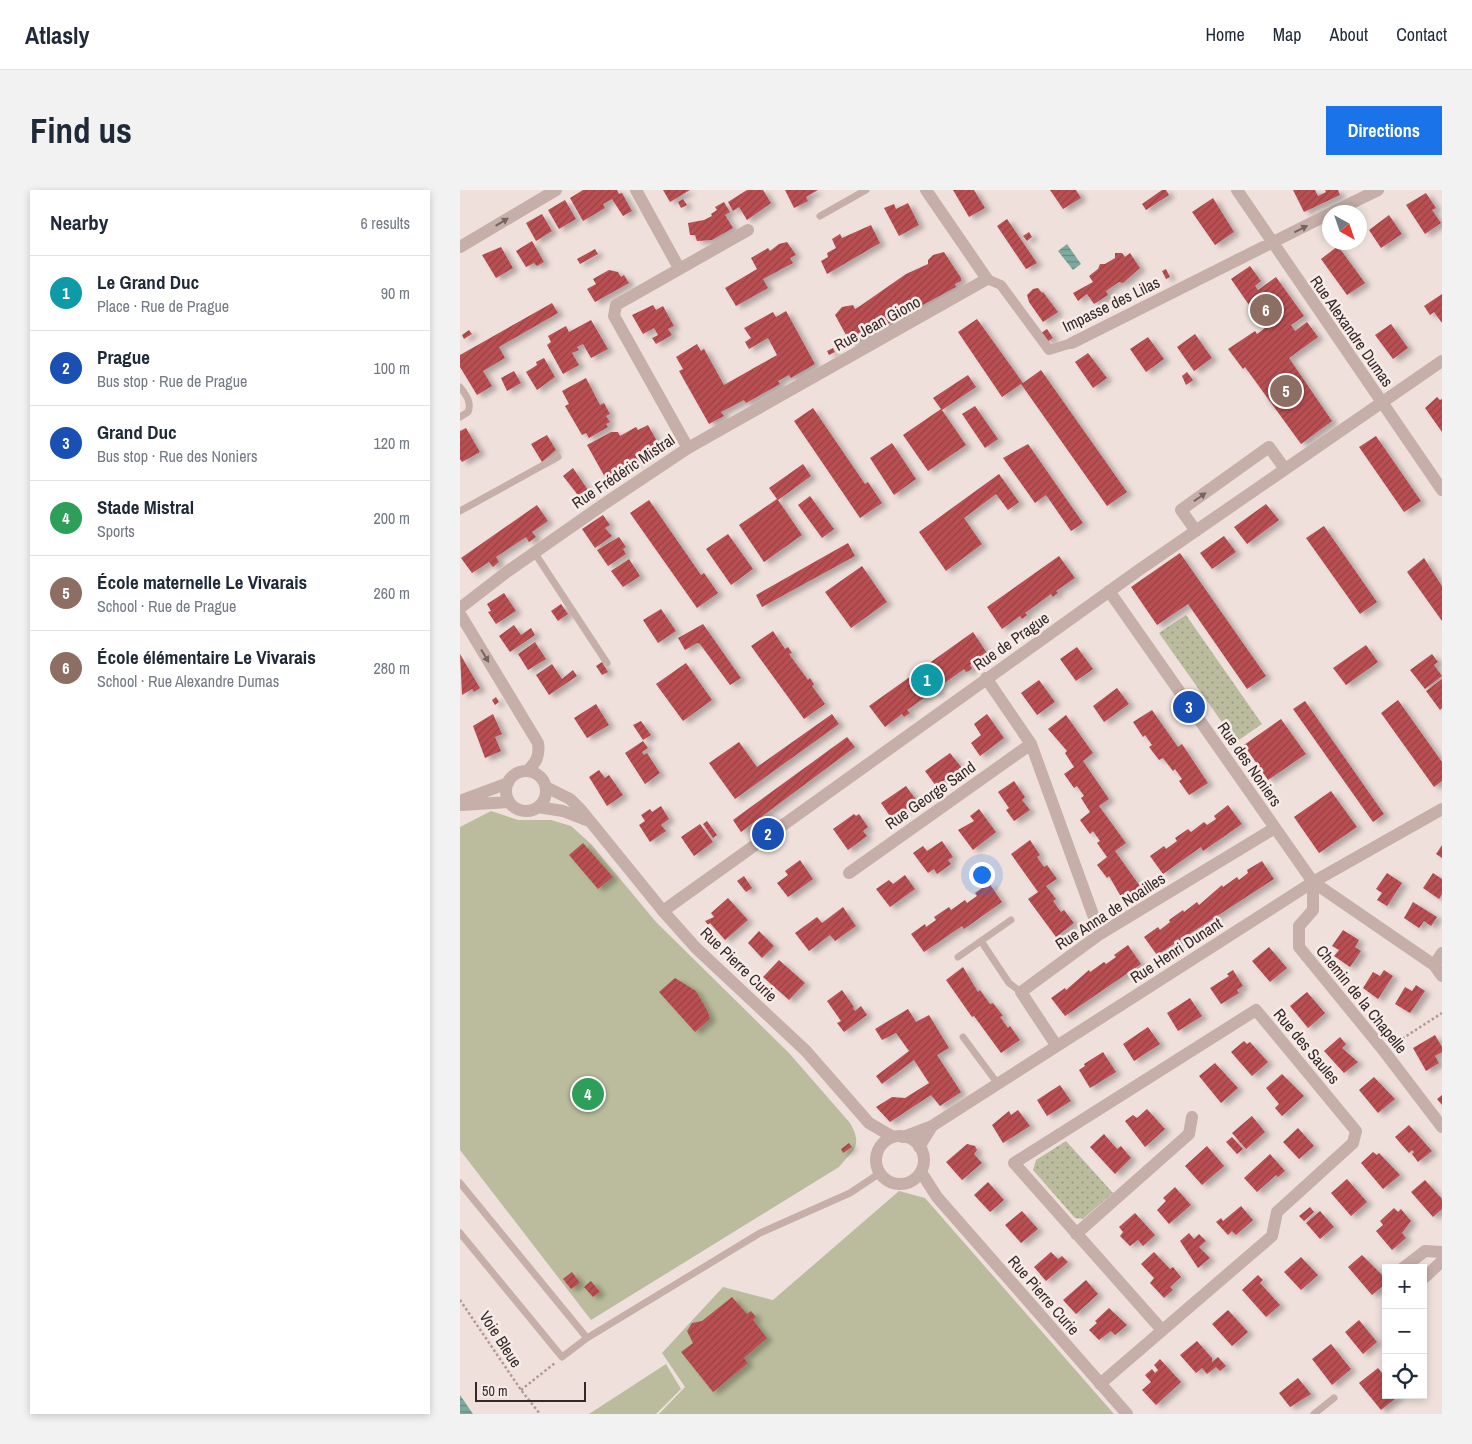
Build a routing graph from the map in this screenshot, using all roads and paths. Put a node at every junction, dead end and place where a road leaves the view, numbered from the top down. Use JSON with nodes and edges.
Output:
{"nodes":[{"id":1,"x":556,"y":190,"type":"edge"},
{"id":2,"x":636,"y":190,"type":"edge"},
{"id":3,"x":866,"y":190,"type":"edge"},
{"id":4,"x":926,"y":190,"type":"edge"},
{"id":5,"x":1237,"y":190,"type":"edge"},
{"id":6,"x":1378,"y":190,"type":"edge"},
{"id":7,"x":1347,"y":205,"type":"edge"},
{"id":8,"x":820,"y":216,"type":"dead end"},
{"id":9,"x":1322,"y":218,"type":"edge"},
{"id":10,"x":748,"y":230,"type":"dead end"},
{"id":11,"x":1272,"y":243,"type":"junction"},
{"id":12,"x":460,"y":247,"type":"edge"},
{"id":13,"x":679,"y":268,"type":"junction"},
{"id":14,"x":987,"y":279,"type":"junction"},
{"id":15,"x":1072,"y":343,"type":"joint"},
{"id":16,"x":1442,"y":361,"type":"edge"},
{"id":17,"x":460,"y":387,"type":"edge"},
{"id":18,"x":1382,"y":402,"type":"junction"},
{"id":19,"x":460,"y":417,"type":"edge"},
{"id":20,"x":688,"y":448,"type":"junction"},
{"id":21,"x":558,"y":457,"type":"dead end"},
{"id":22,"x":1285,"y":470,"type":"junction"},
{"id":23,"x":1442,"y":490,"type":"edge"},
{"id":24,"x":460,"y":511,"type":"edge"},
{"id":25,"x":1196,"y":531,"type":"junction"},
{"id":26,"x":534,"y":552,"type":"junction"},
{"id":27,"x":1109,"y":591,"type":"junction"},
{"id":28,"x":460,"y":608,"type":"edge"},
{"id":29,"x":460,"y":614,"type":"edge"},
{"id":30,"x":608,"y":662,"type":"dead end"},
{"id":31,"x":986,"y":678,"type":"junction"},
{"id":32,"x":1031,"y":744,"type":"junction"},
{"id":33,"x":527,"y":771,"type":"junction"},
{"id":34,"x":508,"y":783,"type":"junction"},
{"id":35,"x":546,"y":787,"type":"junction"},
{"id":36,"x":460,"y":802,"type":"edge"},
{"id":37,"x":509,"y":802,"type":"junction"},
{"id":38,"x":460,"y":805,"type":"edge"},
{"id":39,"x":538,"y":807,"type":"junction"},
{"id":40,"x":1442,"y":809,"type":"edge"},
{"id":41,"x":592,"y":823,"type":"junction"},
{"id":42,"x":1275,"y":828,"type":"junction"},
{"id":43,"x":848,"y":873,"type":"dead end"},
{"id":44,"x":1313,"y":882,"type":"junction"},
{"id":45,"x":663,"y":911,"type":"junction"},
{"id":46,"x":1011,"y":920,"type":"dead end"},
{"id":47,"x":1100,"y":934,"type":"junction"},
{"id":48,"x":981,"y":941,"type":"junction"},
{"id":49,"x":1442,"y":953,"type":"edge"},
{"id":50,"x":958,"y":957,"type":"dead end"},
{"id":51,"x":1434,"y":965,"type":"junction"},
{"id":52,"x":1442,"y":976,"type":"edge"},
{"id":53,"x":1021,"y":992,"type":"junction"},
{"id":54,"x":1442,"y":1013,"type":"edge"},
{"id":55,"x":963,"y":1037,"type":"dead end"},
{"id":56,"x":1056,"y":1045,"type":"junction"},
{"id":57,"x":1384,"y":1051,"type":"junction"},
{"id":58,"x":998,"y":1084,"type":"junction"},
{"id":59,"x":1192,"y":1117,"type":"dead end"},
{"id":60,"x":869,"y":1123,"type":"junction"},
{"id":61,"x":932,"y":1126,"type":"junction"},
{"id":62,"x":1442,"y":1127,"type":"edge"},
{"id":63,"x":898,"y":1137,"type":"junction"},
{"id":64,"x":920,"y":1147,"type":"junction"},
{"id":65,"x":878,"y":1150,"type":"junction"},
{"id":66,"x":921,"y":1172,"type":"junction"},
{"id":67,"x":880,"y":1173,"type":"junction"},
{"id":68,"x":460,"y":1182,"type":"edge"},
{"id":69,"x":909,"y":1182,"type":"junction"},
{"id":70,"x":937,"y":1197,"type":"junction"},
{"id":71,"x":460,"y":1233,"type":"edge"},
{"id":72,"x":1076,"y":1234,"type":"junction"},
{"id":73,"x":1442,"y":1252,"type":"edge"},
{"id":74,"x":1442,"y":1262,"type":"edge"},
{"id":75,"x":1408,"y":1264,"type":"edge"},
{"id":76,"x":1427,"y":1275,"type":"edge"},
{"id":77,"x":460,"y":1300,"type":"edge"},
{"id":78,"x":1162,"y":1330,"type":"junction"},
{"id":79,"x":587,"y":1338,"type":"junction"},
{"id":80,"x":562,"y":1357,"type":"junction"},
{"id":81,"x":1100,"y":1384,"type":"junction"},
{"id":82,"x":521,"y":1390,"type":"junction"},
{"id":83,"x":1334,"y":1398,"type":"dead end"},
{"id":84,"x":540,"y":1414,"type":"edge"},
{"id":85,"x":1128,"y":1414,"type":"edge"},
{"id":86,"x":1314,"y":1414,"type":"edge"}],
"edges":[{"from":12,"to":1,"type":"street","one_way":true},
{"from":2,"to":13,"type":"street"},
{"from":3,"to":8,"type":"lane"},
{"from":4,"to":14,"type":"street"},
{"from":5,"to":11,"type":"street","name":"Rue Alexandre Dumas"},
{"from":6,"to":7,"type":"street"},
{"from":11,"to":9,"type":"street","name":"Impasse des Lilas","one_way":true},
{"from":10,"to":13,"type":"street","name":"Rue Frédéric Mistral"},
{"from":11,"to":15,"type":"street","name":"Impasse des Lilas"},
{"from":11,"to":18,"type":"street","name":"Rue Alexandre Dumas"},
{"from":13,"to":20,"type":"street","name":"Rue Frédéric Mistral"},
{"from":14,"to":15,"type":"street","name":"Impasse des Lilas"},
{"from":14,"to":20,"type":"street","name":"Rue Jean Giono"},
{"from":16,"to":18,"type":"street","name":"Rue de Prague"},
{"from":17,"to":19,"type":"lane"},
{"from":18,"to":22,"type":"street","name":"Rue de Prague"},
{"from":18,"to":23,"type":"street","name":"Rue Alexandre Dumas"},
{"from":20,"to":26,"type":"street","name":"Rue Frédéric Mistral"},
{"from":21,"to":24,"type":"lane"},
{"from":22,"to":25,"type":"street","name":"Rue de Prague"},
{"from":25,"to":22,"type":"street","one_way":true},
{"from":25,"to":27,"type":"street","name":"Rue de Prague"},
{"from":26,"to":28,"type":"street","name":"Rue Frédéric Mistral"},
{"from":26,"to":30,"type":"lane"},
{"from":27,"to":31,"type":"street","name":"Rue de Prague"},
{"from":27,"to":42,"type":"street","name":"Rue des Noniers"},
{"from":29,"to":33,"type":"street","one_way":true},
{"from":31,"to":32,"type":"street"},
{"from":31,"to":45,"type":"street","name":"Rue de Prague"},
{"from":32,"to":43,"type":"street","name":"Rue George Sand"},
{"from":32,"to":47,"type":"street"},
{"from":33,"to":34,"type":"street"},
{"from":33,"to":35,"type":"street"},
{"from":34,"to":36,"type":"street"},
{"from":34,"to":37,"type":"street"},
{"from":35,"to":39,"type":"street"},
{"from":35,"to":41,"type":"street","name":"Rue Pierre Curie"},
{"from":37,"to":38,"type":"street"},
{"from":37,"to":39,"type":"street"},
{"from":39,"to":41,"type":"street","name":"Rue Pierre Curie"},
{"from":40,"to":44,"type":"street","name":"Rue Henri Dunant"},
{"from":41,"to":45,"type":"street","name":"Rue Pierre Curie"},
{"from":42,"to":44,"type":"street","name":"Rue des Noniers"},
{"from":42,"to":47,"type":"street","name":"Rue Anna de Noailles"},
{"from":44,"to":51,"type":"street"},
{"from":44,"to":56,"type":"street","name":"Rue Henri Dunant"},
{"from":44,"to":57,"type":"street","name":"Chemin de la Chapelle"},
{"from":45,"to":60,"type":"street","name":"Rue Pierre Curie"},
{"from":46,"to":48,"type":"lane"},
{"from":47,"to":53,"type":"street","name":"Rue Anna de Noailles"},
{"from":48,"to":50,"type":"lane"},
{"from":48,"to":53,"type":"lane"},
{"from":49,"to":51,"type":"street"},
{"from":51,"to":52,"type":"street"},
{"from":53,"to":56,"type":"street"},
{"from":54,"to":57,"type":"path"},
{"from":55,"to":58,"type":"lane"},
{"from":56,"to":58,"type":"street","name":"Rue Henri Dunant"},
{"from":57,"to":62,"type":"street","name":"Chemin de la Chapelle"},
{"from":58,"to":61,"type":"street","name":"Rue Henri Dunant"},
{"from":59,"to":72,"type":"street"},
{"from":60,"to":63,"type":"street","name":"Rue Pierre Curie"},
{"from":60,"to":65,"type":"street","name":"Rue Pierre Curie"},
{"from":61,"to":63,"type":"street","name":"Rue Henri Dunant"},
{"from":61,"to":64,"type":"street","name":"Rue Henri Dunant"},
{"from":63,"to":64,"type":"street"},
{"from":63,"to":65,"type":"street"},
{"from":64,"to":66,"type":"street"},
{"from":65,"to":67,"type":"street"},
{"from":66,"to":69,"type":"street"},
{"from":66,"to":70,"type":"street","name":"Rue Pierre Curie"},
{"from":67,"to":69,"type":"street"},
{"from":67,"to":79,"type":"lane"},
{"from":68,"to":79,"type":"lane"},
{"from":69,"to":70,"type":"street","name":"Rue Pierre Curie"},
{"from":70,"to":81,"type":"street","name":"Rue Pierre Curie"},
{"from":71,"to":80,"type":"lane"},
{"from":72,"to":78,"type":"street","name":"Rue des Saules"},
{"from":72,"to":78,"type":"street","name":"Rue des Saules"},
{"from":73,"to":75,"type":"street"},
{"from":74,"to":76,"type":"street"},
{"from":77,"to":82,"type":"path","name":"Voie Bleue"},
{"from":78,"to":81,"type":"street","name":"Rue des Saules"},
{"from":79,"to":80,"type":"lane"},
{"from":80,"to":82,"type":"path"},
{"from":81,"to":85,"type":"street","name":"Rue Pierre Curie"},
{"from":82,"to":84,"type":"path","name":"Voie Bleue"},
{"from":83,"to":86,"type":"lane"}]}
